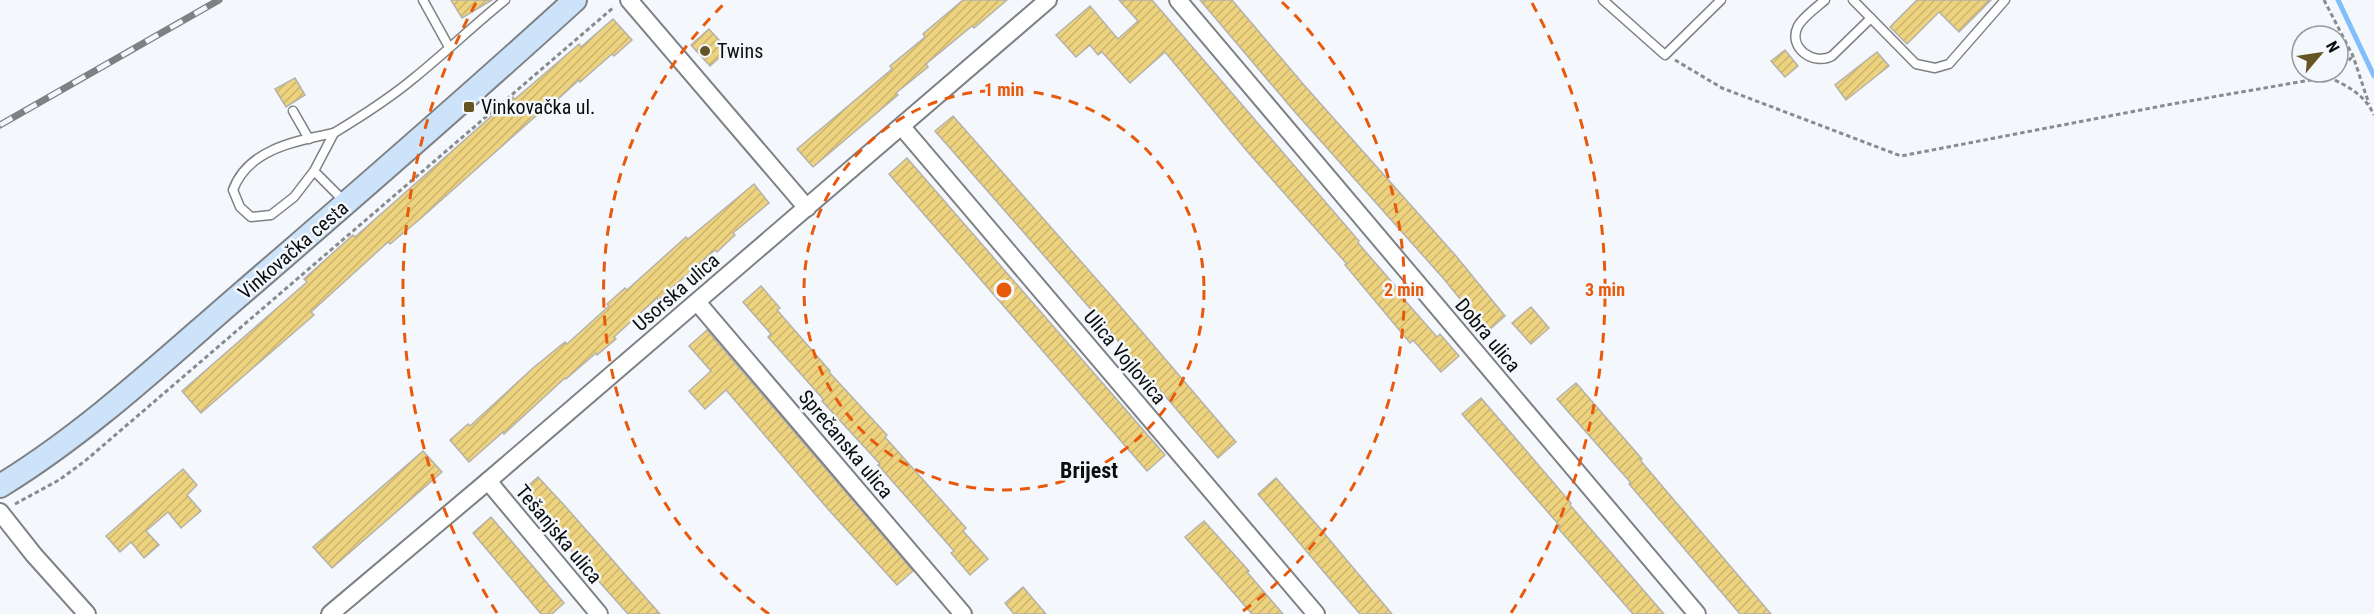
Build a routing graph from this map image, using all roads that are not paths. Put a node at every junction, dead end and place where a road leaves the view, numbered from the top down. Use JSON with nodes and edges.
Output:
{"nodes":[{"id":1,"x":423,"y":0,"type":"edge"},
{"id":2,"x":505,"y":0,"type":"edge"},
{"id":3,"x":575,"y":0,"type":"edge"},
{"id":4,"x":629,"y":0,"type":"edge"},
{"id":5,"x":1048,"y":0,"type":"edge"},
{"id":6,"x":1178,"y":0,"type":"edge"},
{"id":7,"x":1603,"y":0,"type":"edge"},
{"id":8,"x":1721,"y":0,"type":"edge"},
{"id":9,"x":1825,"y":0,"type":"edge"},
{"id":10,"x":1853,"y":0,"type":"edge"},
{"id":11,"x":2006,"y":0,"type":"edge"},
{"id":12,"x":1871,"y":18,"type":"junction"},
{"id":13,"x":449,"y":47,"type":"junction"},
{"id":14,"x":293,"y":111,"type":"dead end"},
{"id":15,"x":902,"y":127,"type":"junction"},
{"id":16,"x":334,"y":133,"type":"junction"},
{"id":17,"x":309,"y":139,"type":"junction"},
{"id":18,"x":314,"y":171,"type":"junction"},
{"id":19,"x":347,"y":204,"type":"junction"},
{"id":20,"x":807,"y":208,"type":"junction"},
{"id":21,"x":697,"y":302,"type":"junction"},
{"id":22,"x":488,"y":481,"type":"junction"},
{"id":23,"x":0,"y":486,"type":"edge"},
{"id":24,"x":0,"y":512,"type":"edge"},
{"id":25,"x":87,"y":614,"type":"edge"},
{"id":26,"x":330,"y":614,"type":"edge"},
{"id":27,"x":599,"y":614,"type":"edge"},
{"id":28,"x":963,"y":614,"type":"edge"},
{"id":29,"x":1316,"y":614,"type":"edge"},
{"id":30,"x":1697,"y":614,"type":"edge"}],
"edges":[{"from":1,"to":13,"type":"lane"},
{"from":2,"to":13,"type":"lane"},
{"from":3,"to":19,"type":"main road","name":"Vinkovačka cesta"},
{"from":4,"to":20,"type":"street"},
{"from":5,"to":15,"type":"street","name":"Usorska ulica"},
{"from":6,"to":30,"type":"street","name":"Dobra ulica"},
{"from":7,"to":8,"type":"lane"},
{"from":9,"to":12,"type":"lane"},
{"from":10,"to":12,"type":"lane"},
{"from":11,"to":12,"type":"lane"},
{"from":13,"to":16,"type":"lane"},
{"from":14,"to":17,"type":"lane"},
{"from":15,"to":20,"type":"street","name":"Usorska ulica"},
{"from":15,"to":29,"type":"street","name":"Ulica Vojlovica"},
{"from":16,"to":17,"type":"lane"},
{"from":16,"to":18,"type":"lane"},
{"from":17,"to":18,"type":"lane"},
{"from":18,"to":19,"type":"lane"},
{"from":19,"to":23,"type":"main road","name":"Vinkovačka cesta"},
{"from":20,"to":21,"type":"street","name":"Usorska ulica"},
{"from":21,"to":22,"type":"street","name":"Usorska ulica"},
{"from":21,"to":28,"type":"street","name":"Sprečanska ulica"},
{"from":22,"to":26,"type":"street","name":"Usorska ulica"},
{"from":22,"to":27,"type":"street","name":"Tešanjska ulica"},
{"from":24,"to":25,"type":"street"}]}
